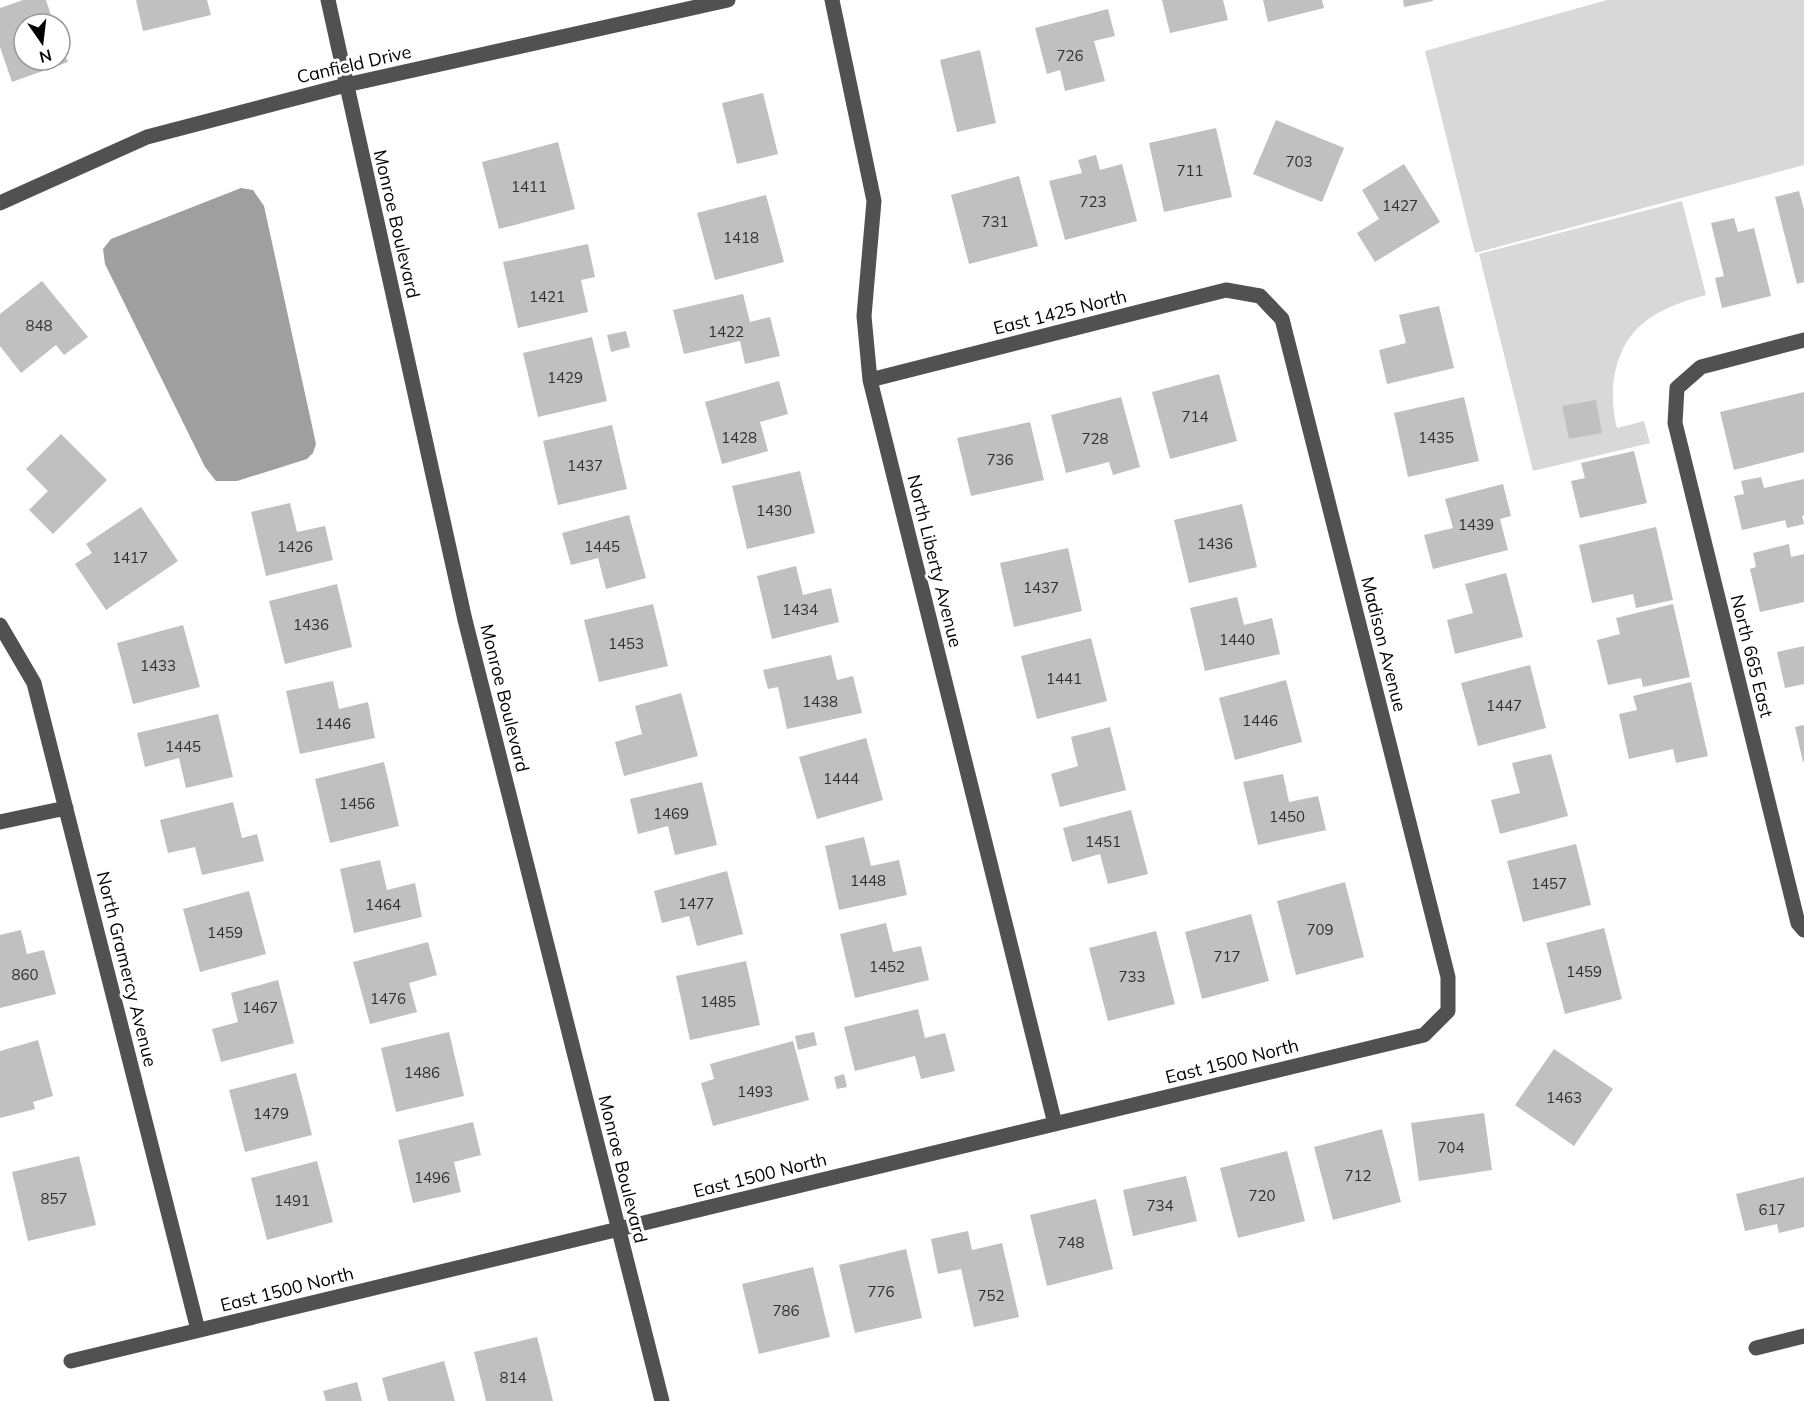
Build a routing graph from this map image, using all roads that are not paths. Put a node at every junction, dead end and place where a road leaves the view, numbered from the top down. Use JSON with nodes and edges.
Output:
{"nodes":[{"id":1,"x":328,"y":0,"type":"edge"},
{"id":2,"x":728,"y":0,"type":"edge"},
{"id":3,"x":832,"y":0,"type":"edge"},
{"id":4,"x":346,"y":85,"type":"junction"},
{"id":5,"x":0,"y":203,"type":"edge"},
{"id":6,"x":1260,"y":296,"type":"joint"},
{"id":7,"x":1804,"y":340,"type":"edge"},
{"id":8,"x":870,"y":380,"type":"junction"},
{"id":9,"x":0,"y":625,"type":"edge"},
{"id":10,"x":66,"y":808,"type":"junction"},
{"id":11,"x":0,"y":822,"type":"edge"},
{"id":12,"x":1804,"y":930,"type":"edge"},
{"id":13,"x":1448,"y":1011,"type":"joint"},
{"id":14,"x":1055,"y":1124,"type":"junction"},
{"id":15,"x":617,"y":1229,"type":"junction"},
{"id":16,"x":198,"y":1330,"type":"junction"},
{"id":17,"x":1804,"y":1336,"type":"edge"},
{"id":18,"x":1756,"y":1348,"type":"dead end"},
{"id":19,"x":71,"y":1361,"type":"dead end"},
{"id":20,"x":662,"y":1401,"type":"edge"}],
"edges":[{"from":1,"to":4,"type":"street","name":"Monroe Boulevard"},
{"from":2,"to":4,"type":"street","name":"Canfield Drive"},
{"from":3,"to":8,"type":"street","name":"North Liberty Avenue"},
{"from":4,"to":5,"type":"street","name":"Canfield Drive"},
{"from":4,"to":15,"type":"street","name":"Monroe Boulevard"},
{"from":6,"to":8,"type":"street","name":"East 1425 North"},
{"from":6,"to":13,"type":"street","name":"Madison Avenue"},
{"from":7,"to":12,"type":"street","name":"North 665 East"},
{"from":8,"to":14,"type":"street","name":"North Liberty Avenue"},
{"from":9,"to":10,"type":"street","name":"North Gramercy Avenue"},
{"from":10,"to":11,"type":"street"},
{"from":10,"to":16,"type":"street","name":"North Gramercy Avenue"},
{"from":13,"to":14,"type":"street","name":"East 1500 North"},
{"from":14,"to":15,"type":"street","name":"East 1500 North"},
{"from":15,"to":16,"type":"street","name":"East 1500 North"},
{"from":15,"to":20,"type":"street","name":"Monroe Boulevard"},
{"from":16,"to":19,"type":"street","name":"East 1500 North"},
{"from":17,"to":18,"type":"street"}]}
